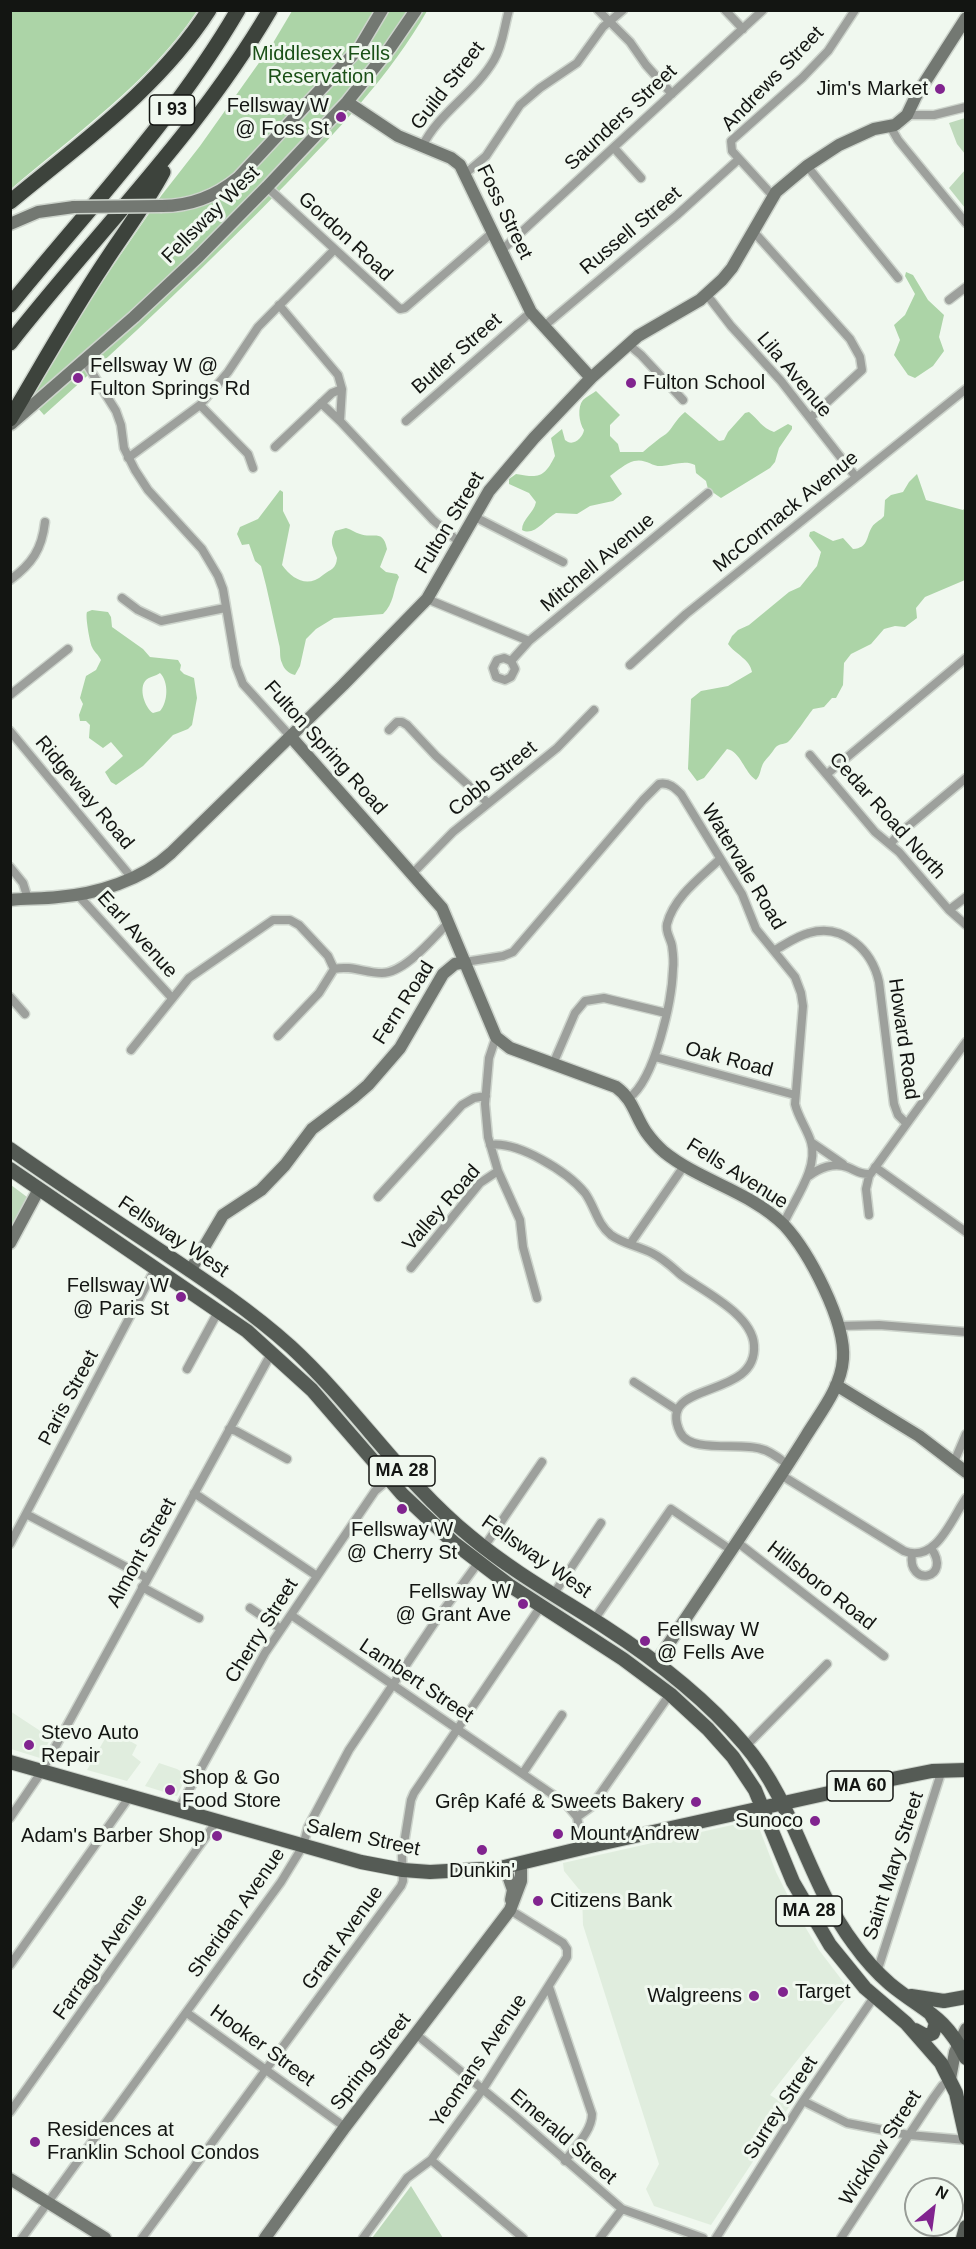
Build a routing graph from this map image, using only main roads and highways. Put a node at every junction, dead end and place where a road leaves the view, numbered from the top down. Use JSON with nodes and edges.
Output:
{"nodes":[{"id":1,"x":210,"y":10,"type":"edge"},
{"id":2,"x":238,"y":10,"type":"edge"},
{"id":3,"x":270,"y":10,"type":"edge"},
{"id":4,"x":182,"y":137,"type":"junction"},
{"id":5,"x":10,"y":202,"type":"edge"},
{"id":6,"x":10,"y":305,"type":"edge"},
{"id":7,"x":10,"y":343,"type":"edge"},
{"id":8,"x":10,"y":419,"type":"edge"},
{"id":9,"x":10,"y":1149,"type":"edge"},
{"id":10,"x":10,"y":1169,"type":"edge"},
{"id":11,"x":10,"y":1762,"type":"edge"},
{"id":12,"x":966,"y":1770,"type":"edge"},
{"id":13,"x":784,"y":1803,"type":"junction"},
{"id":14,"x":763,"y":1807,"type":"junction"},
{"id":15,"x":904,"y":1994,"type":"junction"},
{"id":16,"x":966,"y":1997,"type":"edge"},
{"id":17,"x":926,"y":2009,"type":"junction"},
{"id":18,"x":906,"y":2023,"type":"junction"},
{"id":19,"x":966,"y":2058,"type":"edge"},
{"id":20,"x":966,"y":2139,"type":"edge"},
{"id":21,"x":966,"y":2227,"type":"edge"},
{"id":22,"x":963,"y":2238,"type":"edge"}],
"edges":[{"from":1,"to":5,"type":"highway"},
{"from":2,"to":6,"type":"highway","number":"I 93"},
{"from":3,"to":4,"type":"highway","number":"I 93"},
{"from":4,"to":7,"type":"highway","number":"I 93"},
{"from":4,"to":8,"type":"highway"},
{"from":9,"to":13,"type":"main road","name":"Fellsway West","number":"MA 28"},
{"from":10,"to":14,"type":"main road","name":"Fellsway West","number":"MA 28"},
{"from":11,"to":14,"type":"main road","name":"Salem Street","number":"MA 60"},
{"from":12,"to":13,"type":"main road","name":"Salem Street","number":"MA 60"},
{"from":13,"to":14,"type":"main road","name":"Salem Street","number":"MA 60"},
{"from":13,"to":15,"type":"main road","name":"Fellsway West","number":"MA 28"},
{"from":14,"to":18,"type":"main road","name":"Fellsway West","number":"MA 28"},
{"from":15,"to":16,"type":"main road"},
{"from":15,"to":17,"type":"main road","name":"Fellsway West","number":"MA 28"},
{"from":17,"to":18,"type":"main road"},
{"from":17,"to":19,"type":"main road","name":"Fellsway West","number":"MA 28"},
{"from":18,"to":20,"type":"main road","name":"Fellsway West","number":"MA 28"},
{"from":21,"to":22,"type":"main road"}]}
